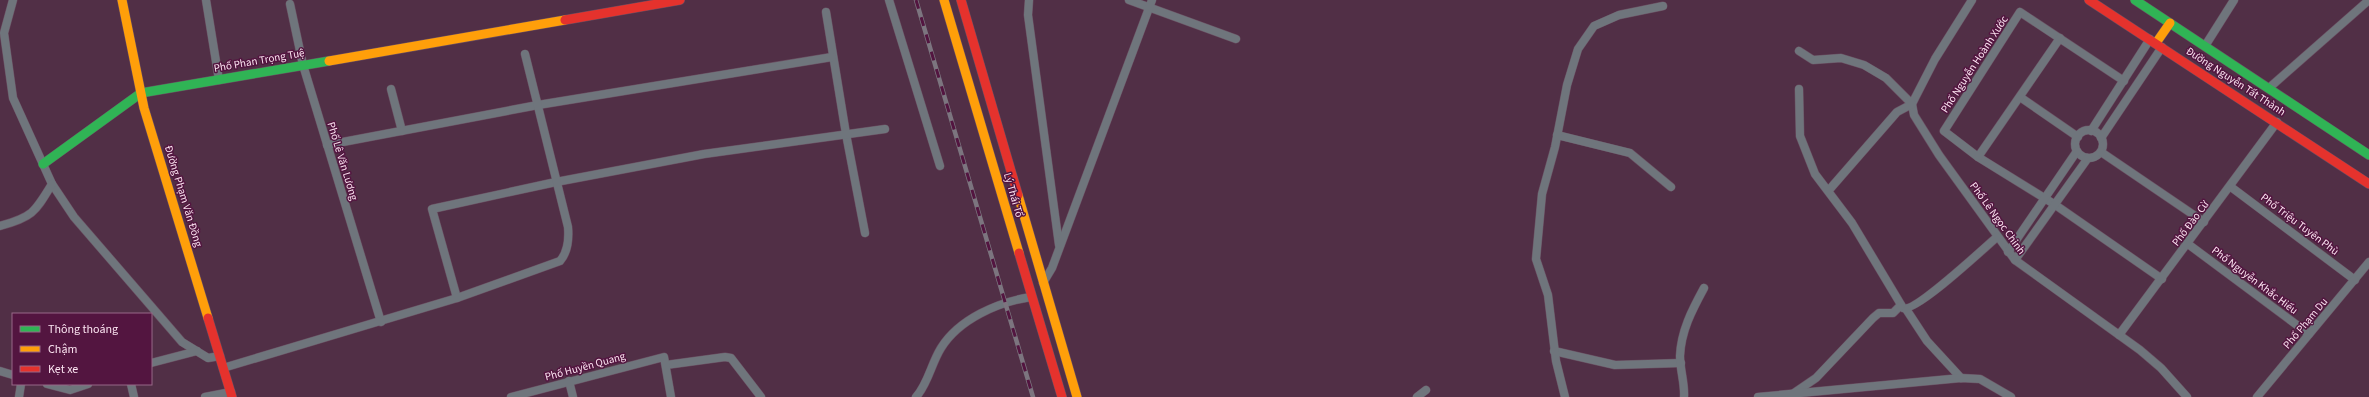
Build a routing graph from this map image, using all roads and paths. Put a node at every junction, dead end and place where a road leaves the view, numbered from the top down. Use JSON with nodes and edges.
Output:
{"nodes":[{"id":1,"x":13,"y":0,"type":"edge"},
{"id":2,"x":122,"y":0,"type":"edge"},
{"id":3,"x":206,"y":0,"type":"edge"},
{"id":4,"x":680,"y":0,"type":"edge"},
{"id":5,"x":889,"y":0,"type":"edge"},
{"id":6,"x":944,"y":0,"type":"edge"},
{"id":7,"x":961,"y":0,"type":"edge"},
{"id":8,"x":1029,"y":0,"type":"edge"},
{"id":9,"x":1129,"y":0,"type":"edge"},
{"id":10,"x":1152,"y":0,"type":"edge"},
{"id":11,"x":1972,"y":0,"type":"edge"},
{"id":12,"x":2089,"y":0,"type":"edge"},
{"id":13,"x":2135,"y":0,"type":"edge"},
{"id":14,"x":2234,"y":0,"type":"edge"},
{"id":15,"x":2369,"y":0,"type":"edge"},
{"id":16,"x":290,"y":4,"type":"dead end"},
{"id":17,"x":1663,"y":6,"type":"dead end"},
{"id":18,"x":1150,"y":8,"type":"junction"},
{"id":19,"x":826,"y":12,"type":"dead end"},
{"id":20,"x":2170,"y":23,"type":"junction"},
{"id":21,"x":2060,"y":38,"type":"junction"},
{"id":22,"x":1236,"y":39,"type":"dead end"},
{"id":23,"x":2156,"y":43,"type":"junction"},
{"id":24,"x":2205,"y":46,"type":"junction"},
{"id":25,"x":1799,"y":51,"type":"dead end"},
{"id":26,"x":525,"y":54,"type":"dead end"},
{"id":27,"x":832,"y":57,"type":"junction"},
{"id":28,"x":303,"y":65,"type":"junction"},
{"id":29,"x":219,"y":80,"type":"junction"},
{"id":30,"x":2124,"y":81,"type":"junction"},
{"id":31,"x":2269,"y":88,"type":"junction"},
{"id":32,"x":391,"y":89,"type":"dead end"},
{"id":33,"x":1799,"y":89,"type":"dead end"},
{"id":34,"x":141,"y":93,"type":"junction"},
{"id":35,"x":2020,"y":97,"type":"junction"},
{"id":36,"x":1912,"y":104,"type":"junction"},
{"id":37,"x":538,"y":105,"type":"junction"},
{"id":38,"x":2277,"y":122,"type":"junction"},
{"id":39,"x":885,"y":129,"type":"dead end"},
{"id":40,"x":402,"y":131,"type":"junction"},
{"id":41,"x":2091,"y":131,"type":"junction"},
{"id":42,"x":846,"y":134,"type":"junction"},
{"id":43,"x":1558,"y":135,"type":"junction"},
{"id":44,"x":2078,"y":137,"type":"junction"},
{"id":45,"x":2101,"y":138,"type":"junction"},
{"id":46,"x":1002,"y":141,"type":"junction"},
{"id":47,"x":2369,"y":143,"type":"edge"},
{"id":48,"x":327,"y":145,"type":"junction"},
{"id":49,"x":986,"y":146,"type":"junction"},
{"id":50,"x":2077,"y":151,"type":"junction"},
{"id":51,"x":2101,"y":152,"type":"junction"},
{"id":52,"x":2366,"y":153,"type":"edge"},
{"id":53,"x":1978,"y":157,"type":"junction"},
{"id":54,"x":2088,"y":158,"type":"junction"},
{"id":55,"x":43,"y":164,"type":"junction"},
{"id":56,"x":940,"y":166,"type":"dead end"},
{"id":57,"x":556,"y":182,"type":"junction"},
{"id":58,"x":52,"y":184,"type":"junction"},
{"id":59,"x":2369,"y":184,"type":"edge"},
{"id":60,"x":1671,"y":187,"type":"dead end"},
{"id":61,"x":2231,"y":187,"type":"junction"},
{"id":62,"x":1829,"y":190,"type":"junction"},
{"id":63,"x":2044,"y":199,"type":"junction"},
{"id":64,"x":2054,"y":204,"type":"junction"},
{"id":65,"x":2204,"y":222,"type":"junction"},
{"id":66,"x":0,"y":226,"type":"edge"},
{"id":67,"x":865,"y":233,"type":"dead end"},
{"id":68,"x":1997,"y":237,"type":"junction"},
{"id":69,"x":2188,"y":244,"type":"junction"},
{"id":70,"x":1059,"y":247,"type":"junction"},
{"id":71,"x":2008,"y":252,"type":"junction"},
{"id":72,"x":2015,"y":260,"type":"junction"},
{"id":73,"x":2369,"y":262,"type":"edge"},
{"id":74,"x":2162,"y":279,"type":"junction"},
{"id":75,"x":2355,"y":280,"type":"junction"},
{"id":76,"x":1043,"y":283,"type":"junction"},
{"id":77,"x":1704,"y":288,"type":"dead end"},
{"id":78,"x":1031,"y":297,"type":"junction"},
{"id":79,"x":457,"y":298,"type":"junction"},
{"id":80,"x":1904,"y":307,"type":"junction"},
{"id":81,"x":381,"y":322,"type":"junction"},
{"id":82,"x":2309,"y":334,"type":"junction"},
{"id":83,"x":2120,"y":335,"type":"junction"},
{"id":84,"x":197,"y":351,"type":"junction"},
{"id":85,"x":1554,"y":351,"type":"junction"},
{"id":86,"x":1064,"y":354,"type":"junction"},
{"id":87,"x":220,"y":356,"type":"junction"},
{"id":88,"x":1050,"y":358,"type":"junction"},
{"id":89,"x":665,"y":361,"type":"junction"},
{"id":90,"x":1681,"y":363,"type":"junction"},
{"id":91,"x":152,"y":364,"type":"edge"},
{"id":92,"x":223,"y":368,"type":"junction"},
{"id":93,"x":0,"y":371,"type":"edge"},
{"id":94,"x":12,"y":375,"type":"edge"},
{"id":95,"x":1961,"y":378,"type":"junction"},
{"id":96,"x":569,"y":381,"type":"junction"},
{"id":97,"x":21,"y":385,"type":"edge"},
{"id":98,"x":51,"y":385,"type":"edge"},
{"id":99,"x":85,"y":385,"type":"edge"},
{"id":100,"x":131,"y":385,"type":"edge"},
{"id":101,"x":1426,"y":390,"type":"dead end"},
{"id":102,"x":1794,"y":393,"type":"junction"},
{"id":103,"x":232,"y":395,"type":"edge"},
{"id":104,"x":19,"y":397,"type":"edge"},
{"id":105,"x":134,"y":397,"type":"edge"},
{"id":106,"x":204,"y":397,"type":"edge"},
{"id":107,"x":511,"y":397,"type":"edge"},
{"id":108,"x":573,"y":397,"type":"edge"},
{"id":109,"x":670,"y":397,"type":"edge"},
{"id":110,"x":760,"y":397,"type":"edge"},
{"id":111,"x":916,"y":397,"type":"edge"},
{"id":112,"x":1062,"y":397,"type":"edge"},
{"id":113,"x":1077,"y":397,"type":"edge"},
{"id":114,"x":1417,"y":397,"type":"edge"},
{"id":115,"x":1565,"y":397,"type":"edge"},
{"id":116,"x":1684,"y":397,"type":"edge"},
{"id":117,"x":1758,"y":397,"type":"edge"},
{"id":118,"x":2012,"y":397,"type":"edge"},
{"id":119,"x":2187,"y":397,"type":"edge"},
{"id":120,"x":2257,"y":397,"type":"edge"}],
"edges":[{"from":1,"to":55,"type":"street"},
{"from":2,"to":34,"type":"main road","name":"Đường Phạm Văn Đồng"},
{"from":3,"to":29,"type":"street"},
{"from":4,"to":28,"type":"main road","name":"Phố Phan Trọng Tuệ"},
{"from":5,"to":56,"type":"street"},
{"from":6,"to":49,"type":"main road","name":"Lý Thái Tổ"},
{"from":7,"to":46,"type":"main road","name":"Lý Thái Tổ"},
{"from":8,"to":70,"type":"street"},
{"from":9,"to":18,"type":"street"},
{"from":10,"to":18,"type":"street"},
{"from":11,"to":36,"type":"street"},
{"from":12,"to":23,"type":"main road","name":"Đường Nguyễn Tất Thành"},
{"from":13,"to":20,"type":"main road","name":"Đường Nguyễn Tất Thành"},
{"from":14,"to":24,"type":"street"},
{"from":15,"to":31,"type":"street"},
{"from":16,"to":28,"type":"street","name":"Phố Lê Văn Lương"},
{"from":17,"to":43,"type":"street"},
{"from":18,"to":22,"type":"street"},
{"from":18,"to":70,"type":"street"},
{"from":19,"to":27,"type":"street"},
{"from":20,"to":23,"type":"main road"},
{"from":20,"to":24,"type":"main road","name":"Đường Nguyễn Tất Thành"},
{"from":21,"to":30,"type":"street","name":"Phố Nguyễn Hoành Xước"},
{"from":21,"to":35,"type":"street"},
{"from":21,"to":53,"type":"street","name":"Phố Nguyễn Hoành Xước"},
{"from":23,"to":30,"type":"street"},
{"from":23,"to":38,"type":"main road","name":"Đường Nguyễn Tất Thành"},
{"from":23,"to":45,"type":"street"},
{"from":24,"to":31,"type":"main road","name":"Đường Nguyễn Tất Thành"},
{"from":25,"to":36,"type":"street"},
{"from":26,"to":37,"type":"street"},
{"from":27,"to":37,"type":"street"},
{"from":27,"to":42,"type":"street"},
{"from":28,"to":29,"type":"main road","name":"Phố Phan Trọng Tuệ"},
{"from":28,"to":48,"type":"street","name":"Phố Lê Văn Lương"},
{"from":29,"to":34,"type":"main road","name":"Phố Phan Trọng Tuệ"},
{"from":30,"to":41,"type":"street"},
{"from":31,"to":52,"type":"main road","name":"Đường Nguyễn Tất Thành"},
{"from":32,"to":40,"type":"street"},
{"from":33,"to":62,"type":"street"},
{"from":34,"to":55,"type":"main road"},
{"from":34,"to":87,"type":"main road","name":"Đường Phạm Văn Đồng"},
{"from":35,"to":44,"type":"street"},
{"from":35,"to":53,"type":"street"},
{"from":36,"to":62,"type":"street"},
{"from":36,"to":68,"type":"street","name":"Phố Lê Ngọc Chinh"},
{"from":37,"to":40,"type":"street"},
{"from":37,"to":57,"type":"street"},
{"from":38,"to":59,"type":"main road","name":"Đường Nguyễn Tất Thành"},
{"from":38,"to":61,"type":"street","name":"Phố Đào Cừ"},
{"from":39,"to":42,"type":"street"},
{"from":40,"to":48,"type":"street"},
{"from":41,"to":44,"type":"street"},
{"from":41,"to":45,"type":"street"},
{"from":42,"to":57,"type":"street"},
{"from":42,"to":67,"type":"street"},
{"from":43,"to":60,"type":"street"},
{"from":43,"to":85,"type":"street"},
{"from":44,"to":50,"type":"street"},
{"from":45,"to":51,"type":"street"},
{"from":46,"to":49,"type":"main road"},
{"from":46,"to":76,"type":"main road","name":"Lý Thái Tổ"},
{"from":47,"to":52,"type":"street"},
{"from":48,"to":81,"type":"street","name":"Phố Lê Văn Lương"},
{"from":49,"to":78,"type":"main road","name":"Lý Thái Tổ"},
{"from":50,"to":54,"type":"street"},
{"from":50,"to":63,"type":"street"},
{"from":51,"to":54,"type":"street"},
{"from":51,"to":65,"type":"street"},
{"from":53,"to":63,"type":"street","name":"Phố Nguyễn Hoành Xước"},
{"from":54,"to":64,"type":"street"},
{"from":55,"to":58,"type":"street"},
{"from":57,"to":79,"type":"street"},
{"from":57,"to":79,"type":"street"},
{"from":58,"to":66,"type":"street"},
{"from":58,"to":84,"type":"street"},
{"from":61,"to":65,"type":"street","name":"Phố Đào Cừ"},
{"from":61,"to":75,"type":"street","name":"Phố Triệu Tuyên Phù"},
{"from":62,"to":80,"type":"street"},
{"from":63,"to":64,"type":"street","name":"Phố Nguyễn Hoành Xước"},
{"from":63,"to":71,"type":"street"},
{"from":64,"to":72,"type":"street"},
{"from":64,"to":74,"type":"street","name":"Phố Nguyễn Hoành Xước"},
{"from":65,"to":69,"type":"street","name":"Phố Đào Cừ"},
{"from":68,"to":71,"type":"street","name":"Phố Lê Ngọc Chinh"},
{"from":68,"to":80,"type":"street"},
{"from":69,"to":74,"type":"street","name":"Phố Đào Cừ"},
{"from":69,"to":82,"type":"street","name":"Phố Nguyễn Khắc Hiếu"},
{"from":70,"to":76,"type":"street"},
{"from":71,"to":72,"type":"street","name":"Phố Lê Ngọc Chinh"},
{"from":72,"to":83,"type":"street","name":"Phố Lê Ngọc Chinh"},
{"from":73,"to":75,"type":"street","name":"Phố Phạm Du"},
{"from":74,"to":83,"type":"street","name":"Phố Đào Cừ"},
{"from":75,"to":82,"type":"street","name":"Phố Phạm Du"},
{"from":76,"to":86,"type":"main road","name":"Lý Thái Tổ"},
{"from":77,"to":90,"type":"street"},
{"from":78,"to":88,"type":"main road","name":"Lý Thái Tổ"},
{"from":78,"to":111,"type":"street"},
{"from":79,"to":81,"type":"street"},
{"from":80,"to":95,"type":"street"},
{"from":80,"to":102,"type":"street"},
{"from":81,"to":92,"type":"street"},
{"from":82,"to":120,"type":"street","name":"Phố Phạm Du"},
{"from":83,"to":119,"type":"street","name":"Phố Lê Ngọc Chinh"},
{"from":84,"to":87,"type":"street"},
{"from":84,"to":91,"type":"street"},
{"from":85,"to":90,"type":"street"},
{"from":85,"to":115,"type":"street"},
{"from":86,"to":88,"type":"main road"},
{"from":86,"to":113,"type":"main road","name":"Lý Thái Tổ"},
{"from":87,"to":92,"type":"main road","name":"Đường Phạm Văn Đồng"},
{"from":88,"to":112,"type":"main road","name":"Lý Thái Tổ"},
{"from":89,"to":96,"type":"street","name":"Phố Huyền Quang"},
{"from":89,"to":109,"type":"street"},
{"from":89,"to":110,"type":"street","name":"Phố Huyền Quang"},
{"from":90,"to":116,"type":"street"},
{"from":92,"to":103,"type":"main road","name":"Đường Phạm Văn Đồng"},
{"from":93,"to":94,"type":"street"},
{"from":95,"to":102,"type":"street"},
{"from":95,"to":118,"type":"street"},
{"from":96,"to":107,"type":"street","name":"Phố Huyền Quang"},
{"from":96,"to":108,"type":"street"},
{"from":97,"to":104,"type":"street"},
{"from":98,"to":99,"type":"street"},
{"from":100,"to":105,"type":"street"},
{"from":101,"to":114,"type":"street"},
{"from":102,"to":117,"type":"street"},
{"from":103,"to":106,"type":"street"}]}
